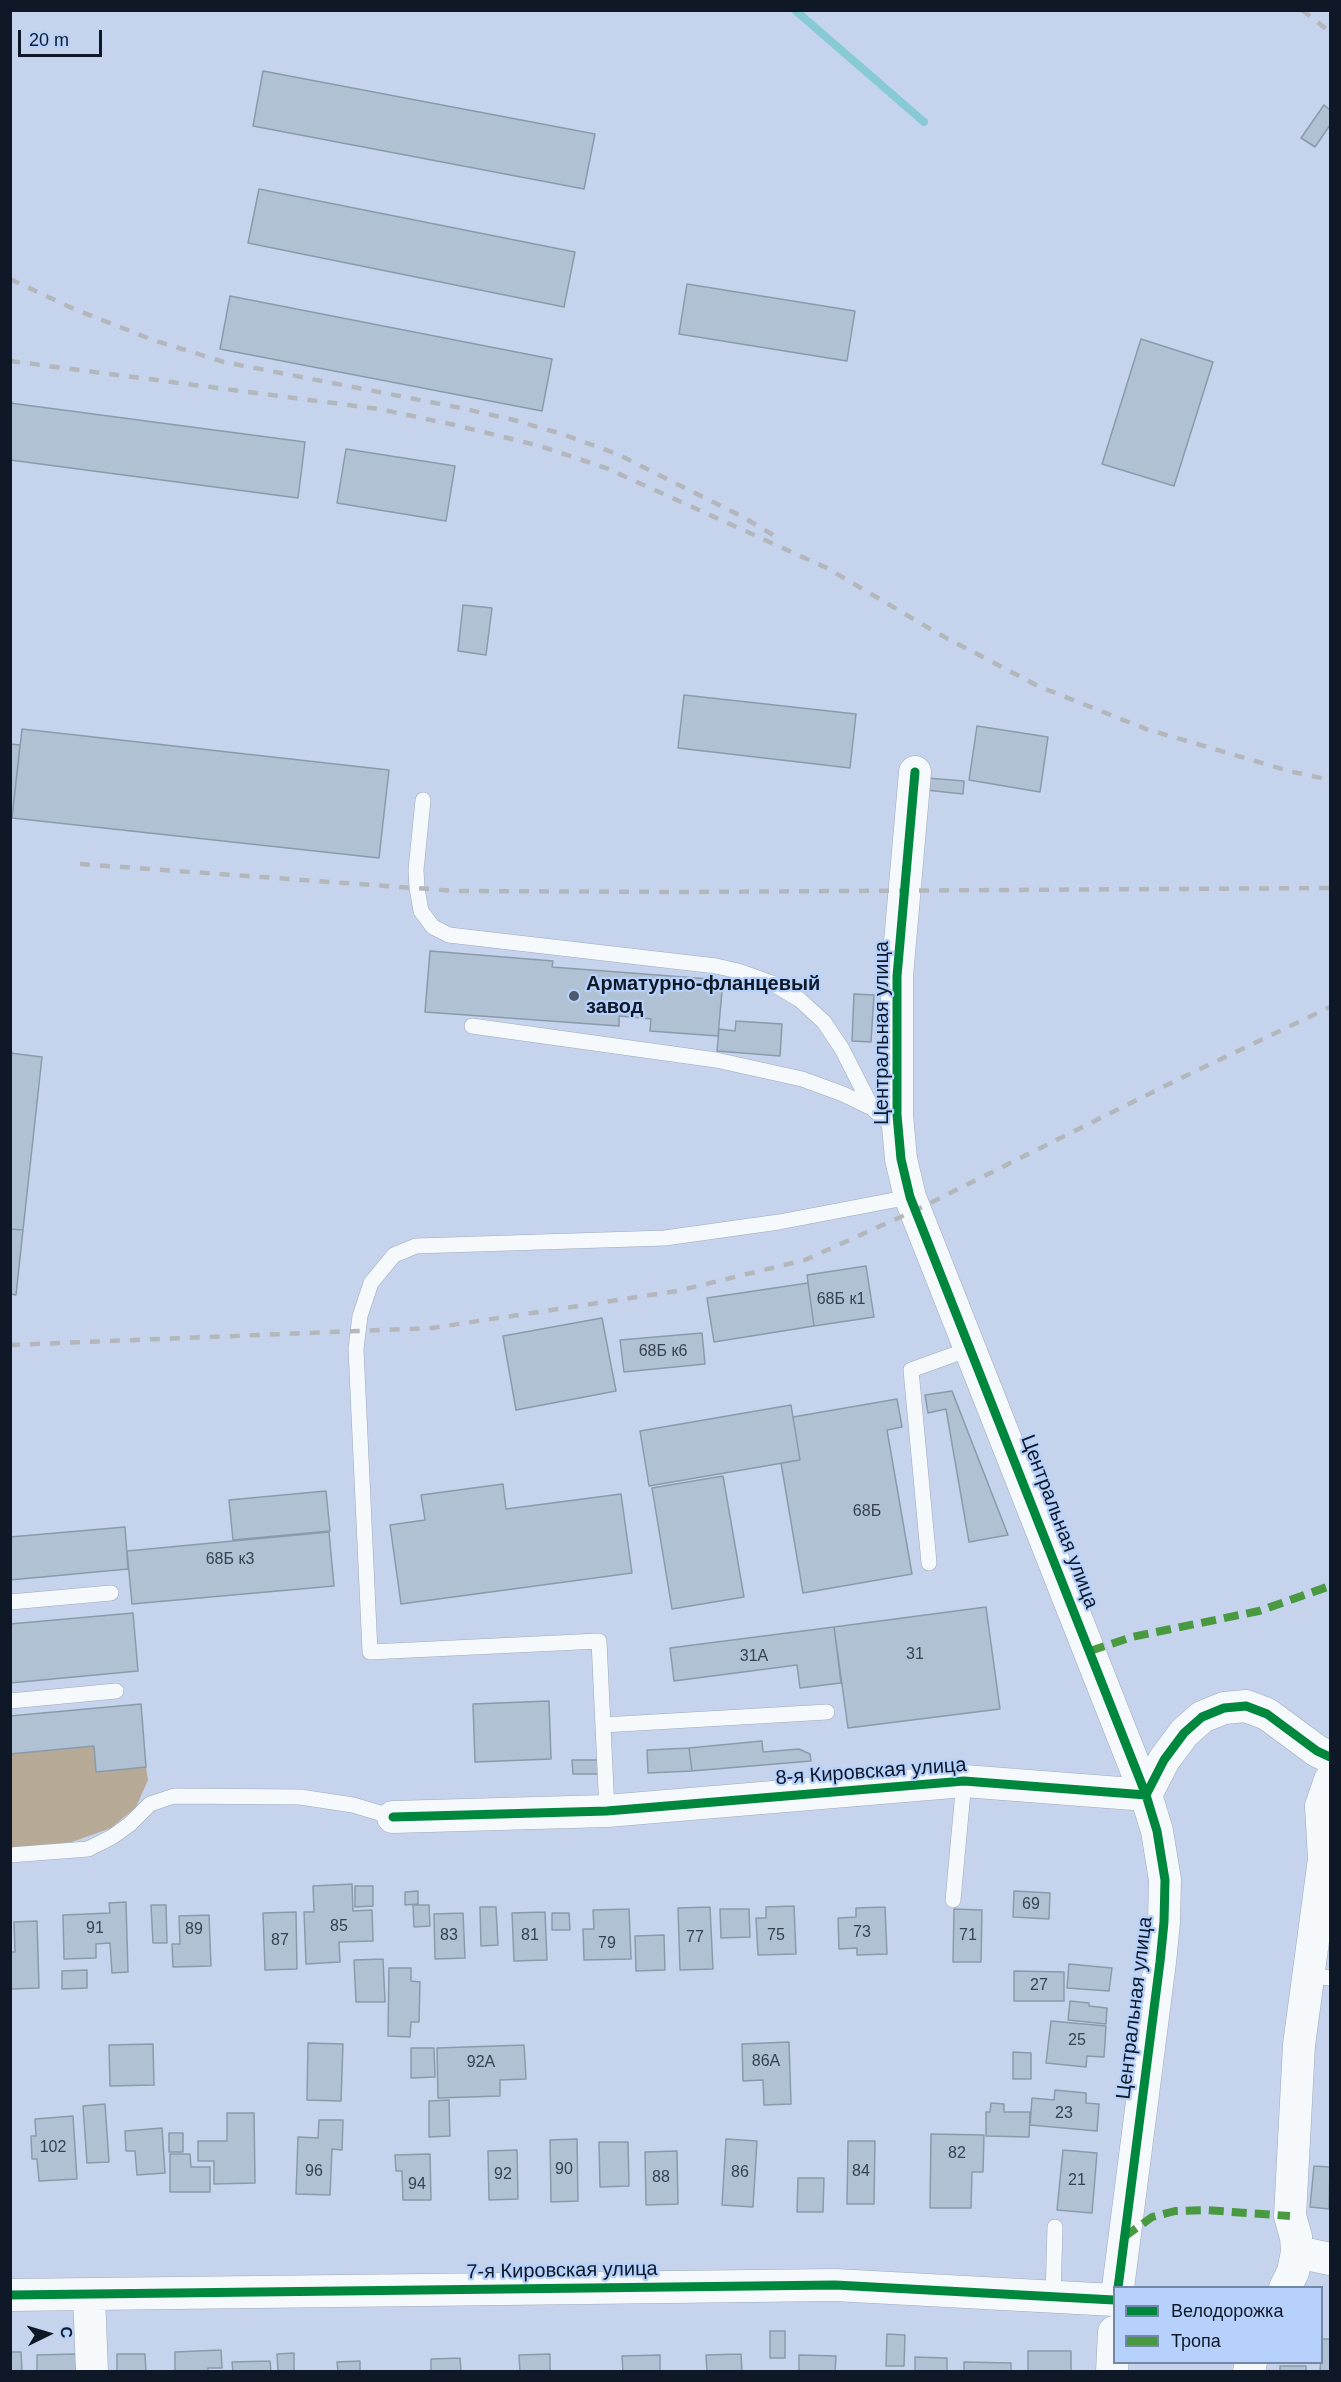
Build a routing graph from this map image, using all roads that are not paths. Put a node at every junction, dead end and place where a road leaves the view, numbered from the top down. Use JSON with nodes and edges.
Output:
{"nodes":[{"id":1,"x":915,"y":772,"type":"dead end"},
{"id":2,"x":423,"y":800,"type":"dead end"},
{"id":3,"x":472,"y":1026,"type":"dead end"},
{"id":4,"x":872,"y":1108,"type":"junction"},
{"id":5,"x":899,"y":1132,"type":"junction"},
{"id":6,"x":910,"y":1197,"type":"junction"},
{"id":7,"x":972,"y":1348,"type":"junction"},
{"id":8,"x":929,"y":1563,"type":"dead end"},
{"id":9,"x":111,"y":1593,"type":"dead end"},
{"id":10,"x":10,"y":1602,"type":"edge"},
{"id":11,"x":116,"y":1691,"type":"dead end"},
{"id":12,"x":10,"y":1701,"type":"edge"},
{"id":13,"x":827,"y":1712,"type":"dead end"},
{"id":14,"x":603,"y":1725,"type":"junction"},
{"id":15,"x":1330,"y":1757,"type":"edge"},
{"id":16,"x":1330,"y":1780,"type":"edge"},
{"id":17,"x":964,"y":1781,"type":"junction"},
{"id":18,"x":1146,"y":1795,"type":"junction"},
{"id":19,"x":607,"y":1811,"type":"junction"},
{"id":20,"x":393,"y":1817,"type":"joint"},
{"id":21,"x":10,"y":1855,"type":"edge"},
{"id":22,"x":1328,"y":1856,"type":"edge"},
{"id":23,"x":953,"y":1900,"type":"dead end"},
{"id":24,"x":1319,"y":1977,"type":"edge"},
{"id":25,"x":1056,"y":2227,"type":"dead end"},
{"id":26,"x":1297,"y":2252,"type":"junction"},
{"id":27,"x":1330,"y":2259,"type":"edge"},
{"id":28,"x":1118,"y":2286,"type":"edge"},
{"id":29,"x":1286,"y":2286,"type":"edge"},
{"id":30,"x":10,"y":2295,"type":"edge"},
{"id":31,"x":89,"y":2295,"type":"junction"},
{"id":32,"x":1053,"y":2297,"type":"junction"},
{"id":33,"x":1113,"y":2300,"type":"edge"},
{"id":34,"x":1113,"y":2352,"type":"edge"},
{"id":35,"x":92,"y":2372,"type":"edge"},
{"id":36,"x":1112,"y":2372,"type":"edge"}],
"edges":[{"from":1,"to":5,"type":"street","name":"Центральная улица"},
{"from":2,"to":4,"type":"lane"},
{"from":3,"to":4,"type":"lane"},
{"from":4,"to":5,"type":"lane"},
{"from":5,"to":6,"type":"street","name":"Центральная улица"},
{"from":6,"to":7,"type":"street","name":"Центральная улица"},
{"from":6,"to":14,"type":"lane"},
{"from":7,"to":8,"type":"lane"},
{"from":7,"to":18,"type":"street","name":"Центральная улица"},
{"from":9,"to":10,"type":"lane"},
{"from":11,"to":12,"type":"lane"},
{"from":13,"to":14,"type":"lane"},
{"from":14,"to":19,"type":"lane"},
{"from":15,"to":18,"type":"street"},
{"from":16,"to":22,"type":"street"},
{"from":17,"to":18,"type":"street","name":"8-я Кировская улица"},
{"from":17,"to":19,"type":"street","name":"8-я Кировская улица"},
{"from":17,"to":23,"type":"lane"},
{"from":18,"to":28,"type":"street","name":"Центральная улица"},
{"from":19,"to":20,"type":"street","name":"8-я Кировская улица"},
{"from":20,"to":21,"type":"lane"},
{"from":22,"to":24,"type":"street"},
{"from":24,"to":26,"type":"street"},
{"from":25,"to":32,"type":"lane"},
{"from":26,"to":27,"type":"street"},
{"from":26,"to":29,"type":"street"},
{"from":30,"to":31,"type":"street","name":"7-я Кировская улица"},
{"from":31,"to":32,"type":"street","name":"7-я Кировская улица"},
{"from":31,"to":35,"type":"street"},
{"from":32,"to":33,"type":"street","name":"7-я Кировская улица"},
{"from":34,"to":36,"type":"street"}]}
